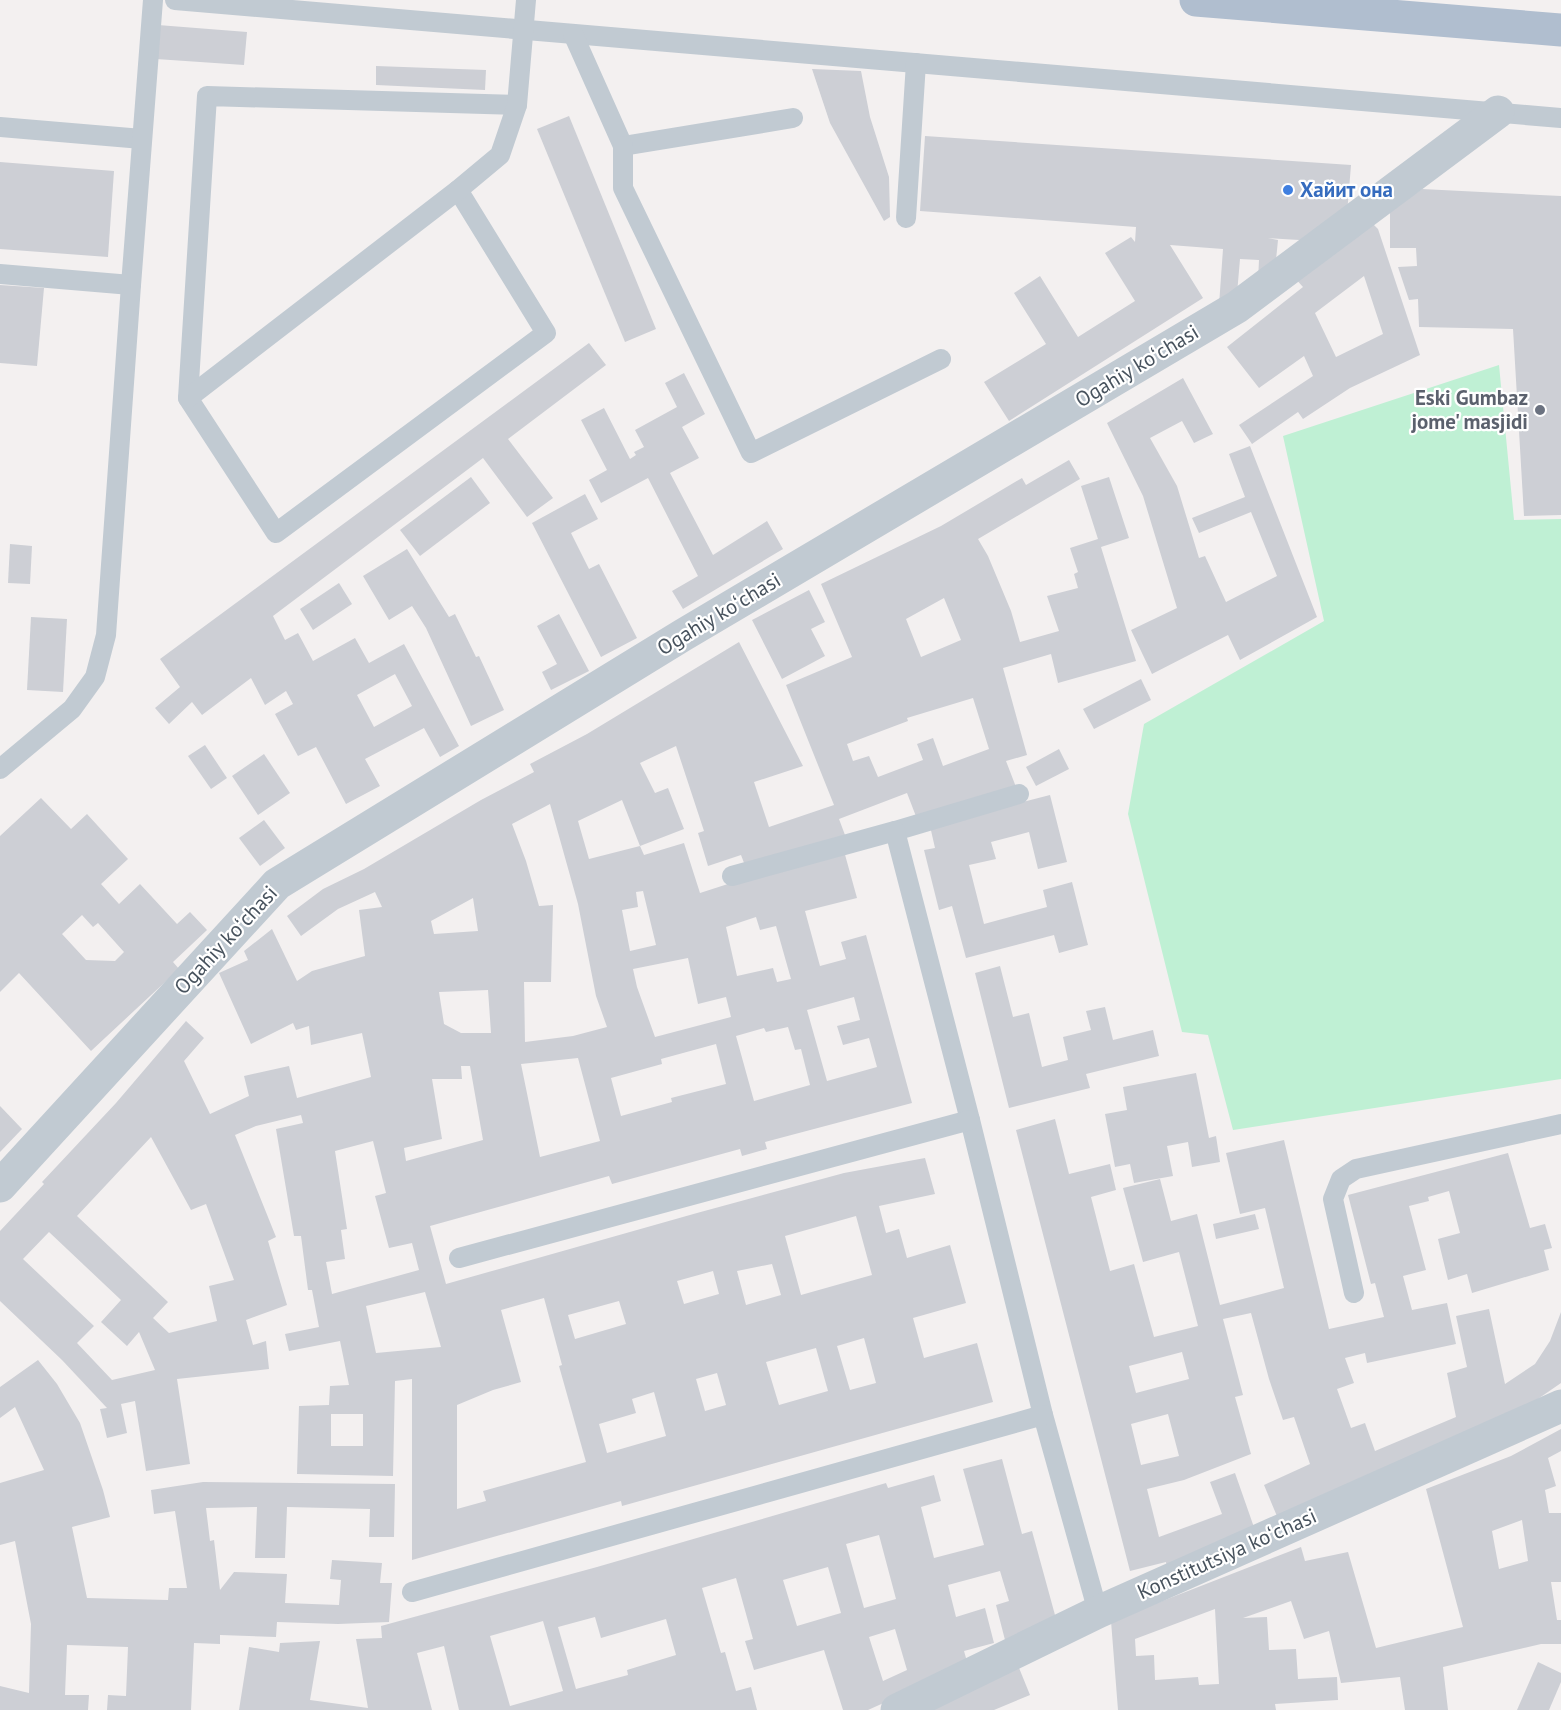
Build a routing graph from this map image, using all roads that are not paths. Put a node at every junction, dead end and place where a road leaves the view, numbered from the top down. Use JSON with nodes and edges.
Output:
{"nodes":[{"id":1,"x":153,"y":0,"type":"edge"},
{"id":2,"x":175,"y":0,"type":"edge"},
{"id":3,"x":526,"y":0,"type":"edge"},
{"id":4,"x":1196,"y":0,"type":"edge"},
{"id":5,"x":523,"y":29,"type":"junction"},
{"id":6,"x":1561,"y":30,"type":"edge"},
{"id":7,"x":573,"y":34,"type":"junction"},
{"id":8,"x":916,"y":63,"type":"junction"},
{"id":9,"x":517,"y":105,"type":"junction"},
{"id":10,"x":1498,"y":112,"type":"junction"},
{"id":11,"x":793,"y":118,"type":"dead end"},
{"id":12,"x":1561,"y":118,"type":"edge"},
{"id":13,"x":0,"y":127,"type":"edge"},
{"id":14,"x":142,"y":139,"type":"junction"},
{"id":15,"x":623,"y":146,"type":"junction"},
{"id":16,"x":458,"y":190,"type":"junction"},
{"id":17,"x":906,"y":218,"type":"dead end"},
{"id":18,"x":0,"y":274,"type":"edge"},
{"id":19,"x":130,"y":285,"type":"junction"},
{"id":20,"x":941,"y":359,"type":"dead end"},
{"id":21,"x":188,"y":398,"type":"junction"},
{"id":22,"x":0,"y":770,"type":"edge"},
{"id":23,"x":1019,"y":794,"type":"dead end"},
{"id":24,"x":895,"y":831,"type":"junction"},
{"id":25,"x":732,"y":876,"type":"dead end"},
{"id":26,"x":970,"y":1120,"type":"junction"},
{"id":27,"x":1561,"y":1124,"type":"edge"},
{"id":28,"x":0,"y":1186,"type":"edge"},
{"id":29,"x":459,"y":1258,"type":"dead end"},
{"id":30,"x":1354,"y":1293,"type":"dead end"},
{"id":31,"x":1561,"y":1406,"type":"edge"},
{"id":32,"x":1043,"y":1415,"type":"junction"},
{"id":33,"x":412,"y":1592,"type":"dead end"},
{"id":34,"x":1098,"y":1612,"type":"junction"},
{"id":35,"x":897,"y":1710,"type":"edge"}],
"edges":[{"from":1,"to":14,"type":"lane"},
{"from":2,"to":5,"type":"lane"},
{"from":3,"to":5,"type":"lane"},
{"from":4,"to":6,"type":"main road"},
{"from":5,"to":7,"type":"lane"},
{"from":5,"to":9,"type":"lane"},
{"from":7,"to":8,"type":"lane"},
{"from":7,"to":15,"type":"lane"},
{"from":8,"to":10,"type":"lane"},
{"from":8,"to":17,"type":"lane"},
{"from":9,"to":16,"type":"lane"},
{"from":9,"to":21,"type":"lane"},
{"from":10,"to":12,"type":"lane"},
{"from":10,"to":28,"type":"street","name":"Ogahiy koʻchasi"},
{"from":11,"to":15,"type":"lane"},
{"from":13,"to":14,"type":"lane"},
{"from":14,"to":19,"type":"lane"},
{"from":15,"to":20,"type":"lane"},
{"from":16,"to":21,"type":"lane"},
{"from":16,"to":21,"type":"lane"},
{"from":18,"to":19,"type":"lane"},
{"from":19,"to":22,"type":"lane"},
{"from":23,"to":24,"type":"lane"},
{"from":24,"to":25,"type":"lane"},
{"from":24,"to":26,"type":"lane"},
{"from":26,"to":29,"type":"lane"},
{"from":26,"to":32,"type":"lane"},
{"from":27,"to":30,"type":"lane"},
{"from":31,"to":34,"type":"street","name":"Konstitutsiya koʻchasi"},
{"from":32,"to":33,"type":"lane"},
{"from":32,"to":34,"type":"lane"},
{"from":34,"to":35,"type":"street","name":"Konstitutsiya koʻchasi"}]}
